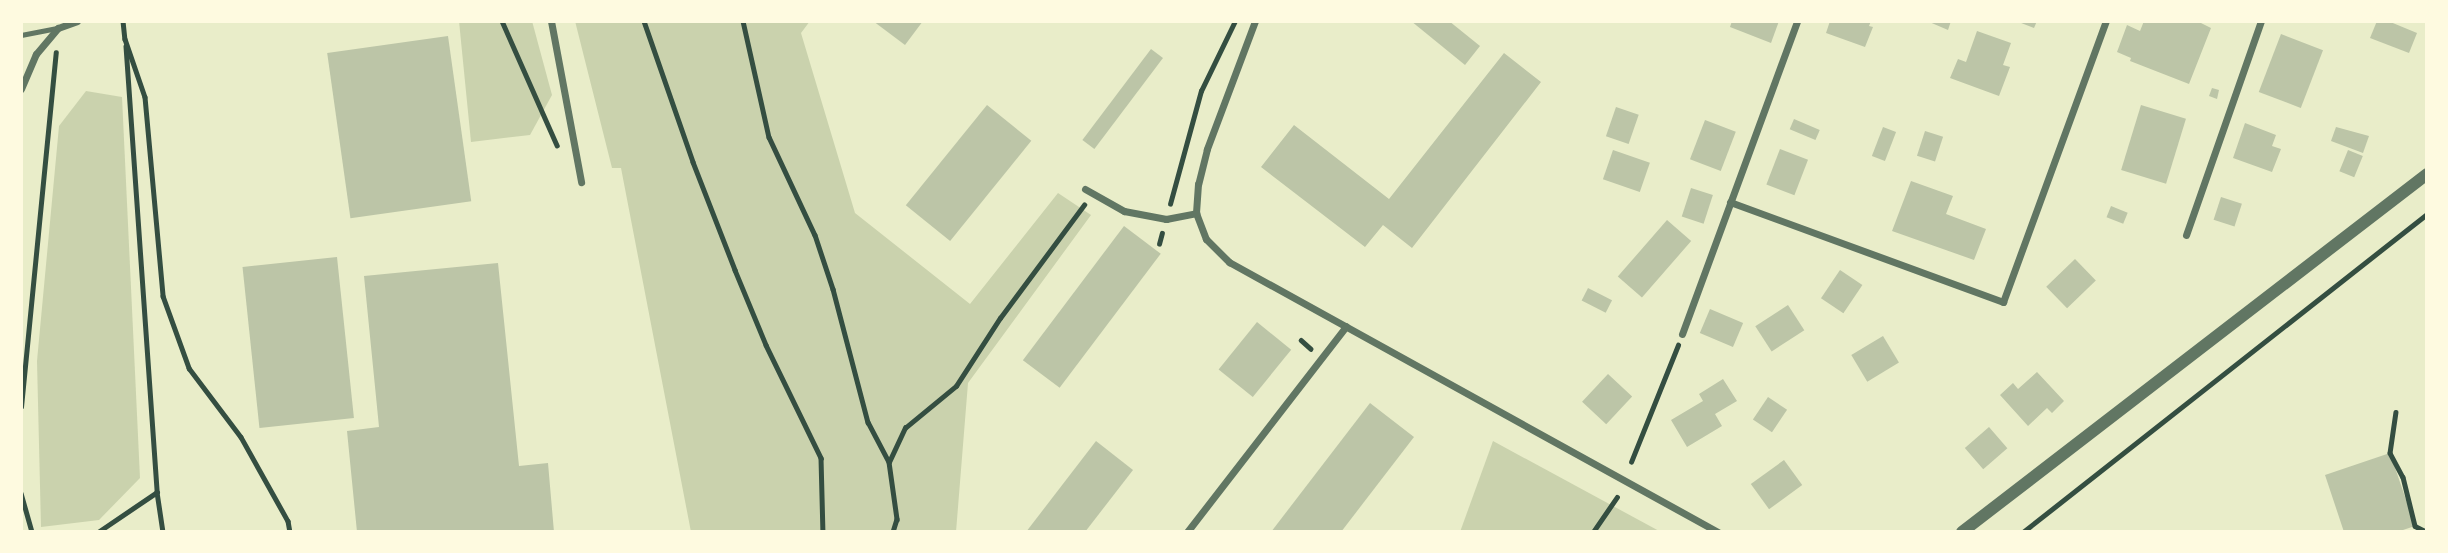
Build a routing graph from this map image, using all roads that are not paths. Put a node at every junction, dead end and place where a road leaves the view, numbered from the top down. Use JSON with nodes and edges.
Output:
{"nodes":[{"id":1,"x":77,"y":21,"type":"edge"},
{"id":2,"x":551,"y":21,"type":"edge"},
{"id":3,"x":1255,"y":21,"type":"edge"},
{"id":4,"x":1797,"y":21,"type":"edge"},
{"id":5,"x":2106,"y":21,"type":"edge"},
{"id":6,"x":2261,"y":21,"type":"edge"},
{"id":7,"x":58,"y":28,"type":"junction"},
{"id":8,"x":21,"y":35,"type":"edge"},
{"id":9,"x":21,"y":89,"type":"edge"},
{"id":10,"x":2427,"y":174,"type":"edge"},
{"id":11,"x":581,"y":182,"type":"dead end"},
{"id":12,"x":1089,"y":191,"type":"road end"},
{"id":13,"x":1730,"y":202,"type":"junction"},
{"id":14,"x":1196,"y":213,"type":"junction"},
{"id":15,"x":2186,"y":235,"type":"dead end"},
{"id":16,"x":1346,"y":326,"type":"junction"},
{"id":17,"x":1682,"y":334,"type":"road end"},
{"id":18,"x":1187,"y":532,"type":"edge"},
{"id":19,"x":1718,"y":532,"type":"edge"},
{"id":20,"x":1962,"y":532,"type":"edge"}],
"edges":[{"from":1,"to":7,"type":"street"},
{"from":2,"to":11,"type":"street"},
{"from":3,"to":14,"type":"street"},
{"from":4,"to":13,"type":"street"},
{"from":5,"to":13,"type":"street"},
{"from":6,"to":15,"type":"street"},
{"from":7,"to":8,"type":"lane"},
{"from":7,"to":9,"type":"street"},
{"from":10,"to":20,"type":"street"},
{"from":12,"to":14,"type":"street"},
{"from":13,"to":17,"type":"street"},
{"from":14,"to":16,"type":"street"},
{"from":16,"to":18,"type":"street"},
{"from":16,"to":19,"type":"street"}]}
